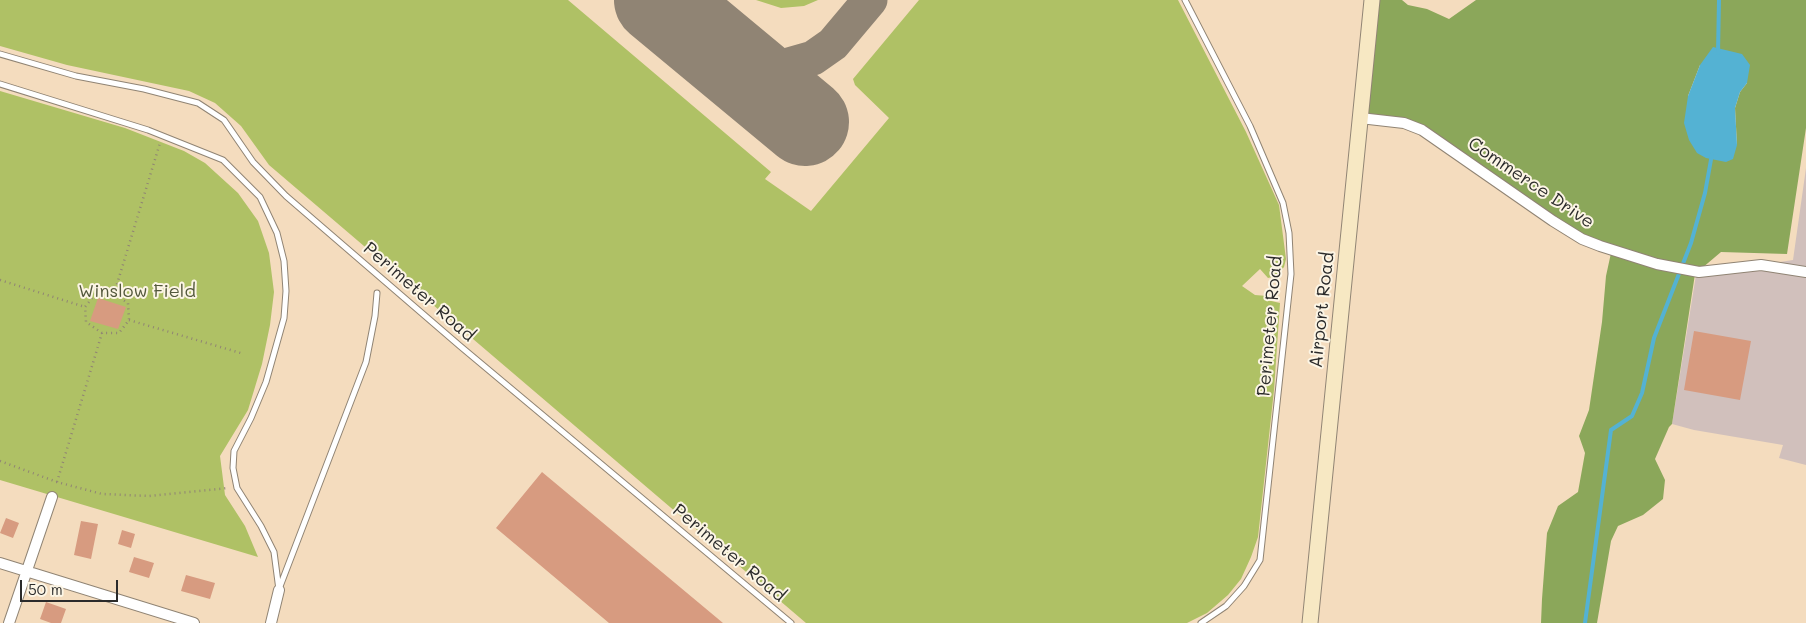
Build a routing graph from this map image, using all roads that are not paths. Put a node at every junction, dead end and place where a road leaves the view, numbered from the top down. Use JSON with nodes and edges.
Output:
{"nodes":[{"id":1,"x":1185,"y":0,"type":"edge"},
{"id":2,"x":1372,"y":0,"type":"edge"},
{"id":3,"x":0,"y":54,"type":"edge"},
{"id":4,"x":0,"y":84,"type":"edge"},
{"id":5,"x":1360,"y":118,"type":"junction"},
{"id":6,"x":1806,"y":272,"type":"edge"},
{"id":7,"x":377,"y":294,"type":"dead end"},
{"id":8,"x":52,"y":497,"type":"dead end"},
{"id":9,"x":0,"y":563,"type":"edge"},
{"id":10,"x":25,"y":571,"type":"junction"},
{"id":11,"x":279,"y":590,"type":"junction"},
{"id":12,"x":8,"y":623,"type":"edge"},
{"id":13,"x":194,"y":623,"type":"edge"},
{"id":14,"x":271,"y":623,"type":"edge"},
{"id":15,"x":791,"y":623,"type":"edge"},
{"id":16,"x":1201,"y":623,"type":"edge"},
{"id":17,"x":1310,"y":623,"type":"edge"}],
"edges":[{"from":1,"to":16,"type":"lane","name":"Perimeter Road"},
{"from":2,"to":5,"type":"main road","name":"Airport Road"},
{"from":3,"to":15,"type":"lane","name":"Perimeter Road"},
{"from":4,"to":11,"type":"lane"},
{"from":5,"to":6,"type":"street","name":"Commerce Drive"},
{"from":5,"to":17,"type":"main road","name":"Airport Road"},
{"from":7,"to":11,"type":"lane"},
{"from":8,"to":10,"type":"street"},
{"from":9,"to":10,"type":"street"},
{"from":10,"to":12,"type":"street"},
{"from":10,"to":13,"type":"street"},
{"from":11,"to":14,"type":"street"}]}
